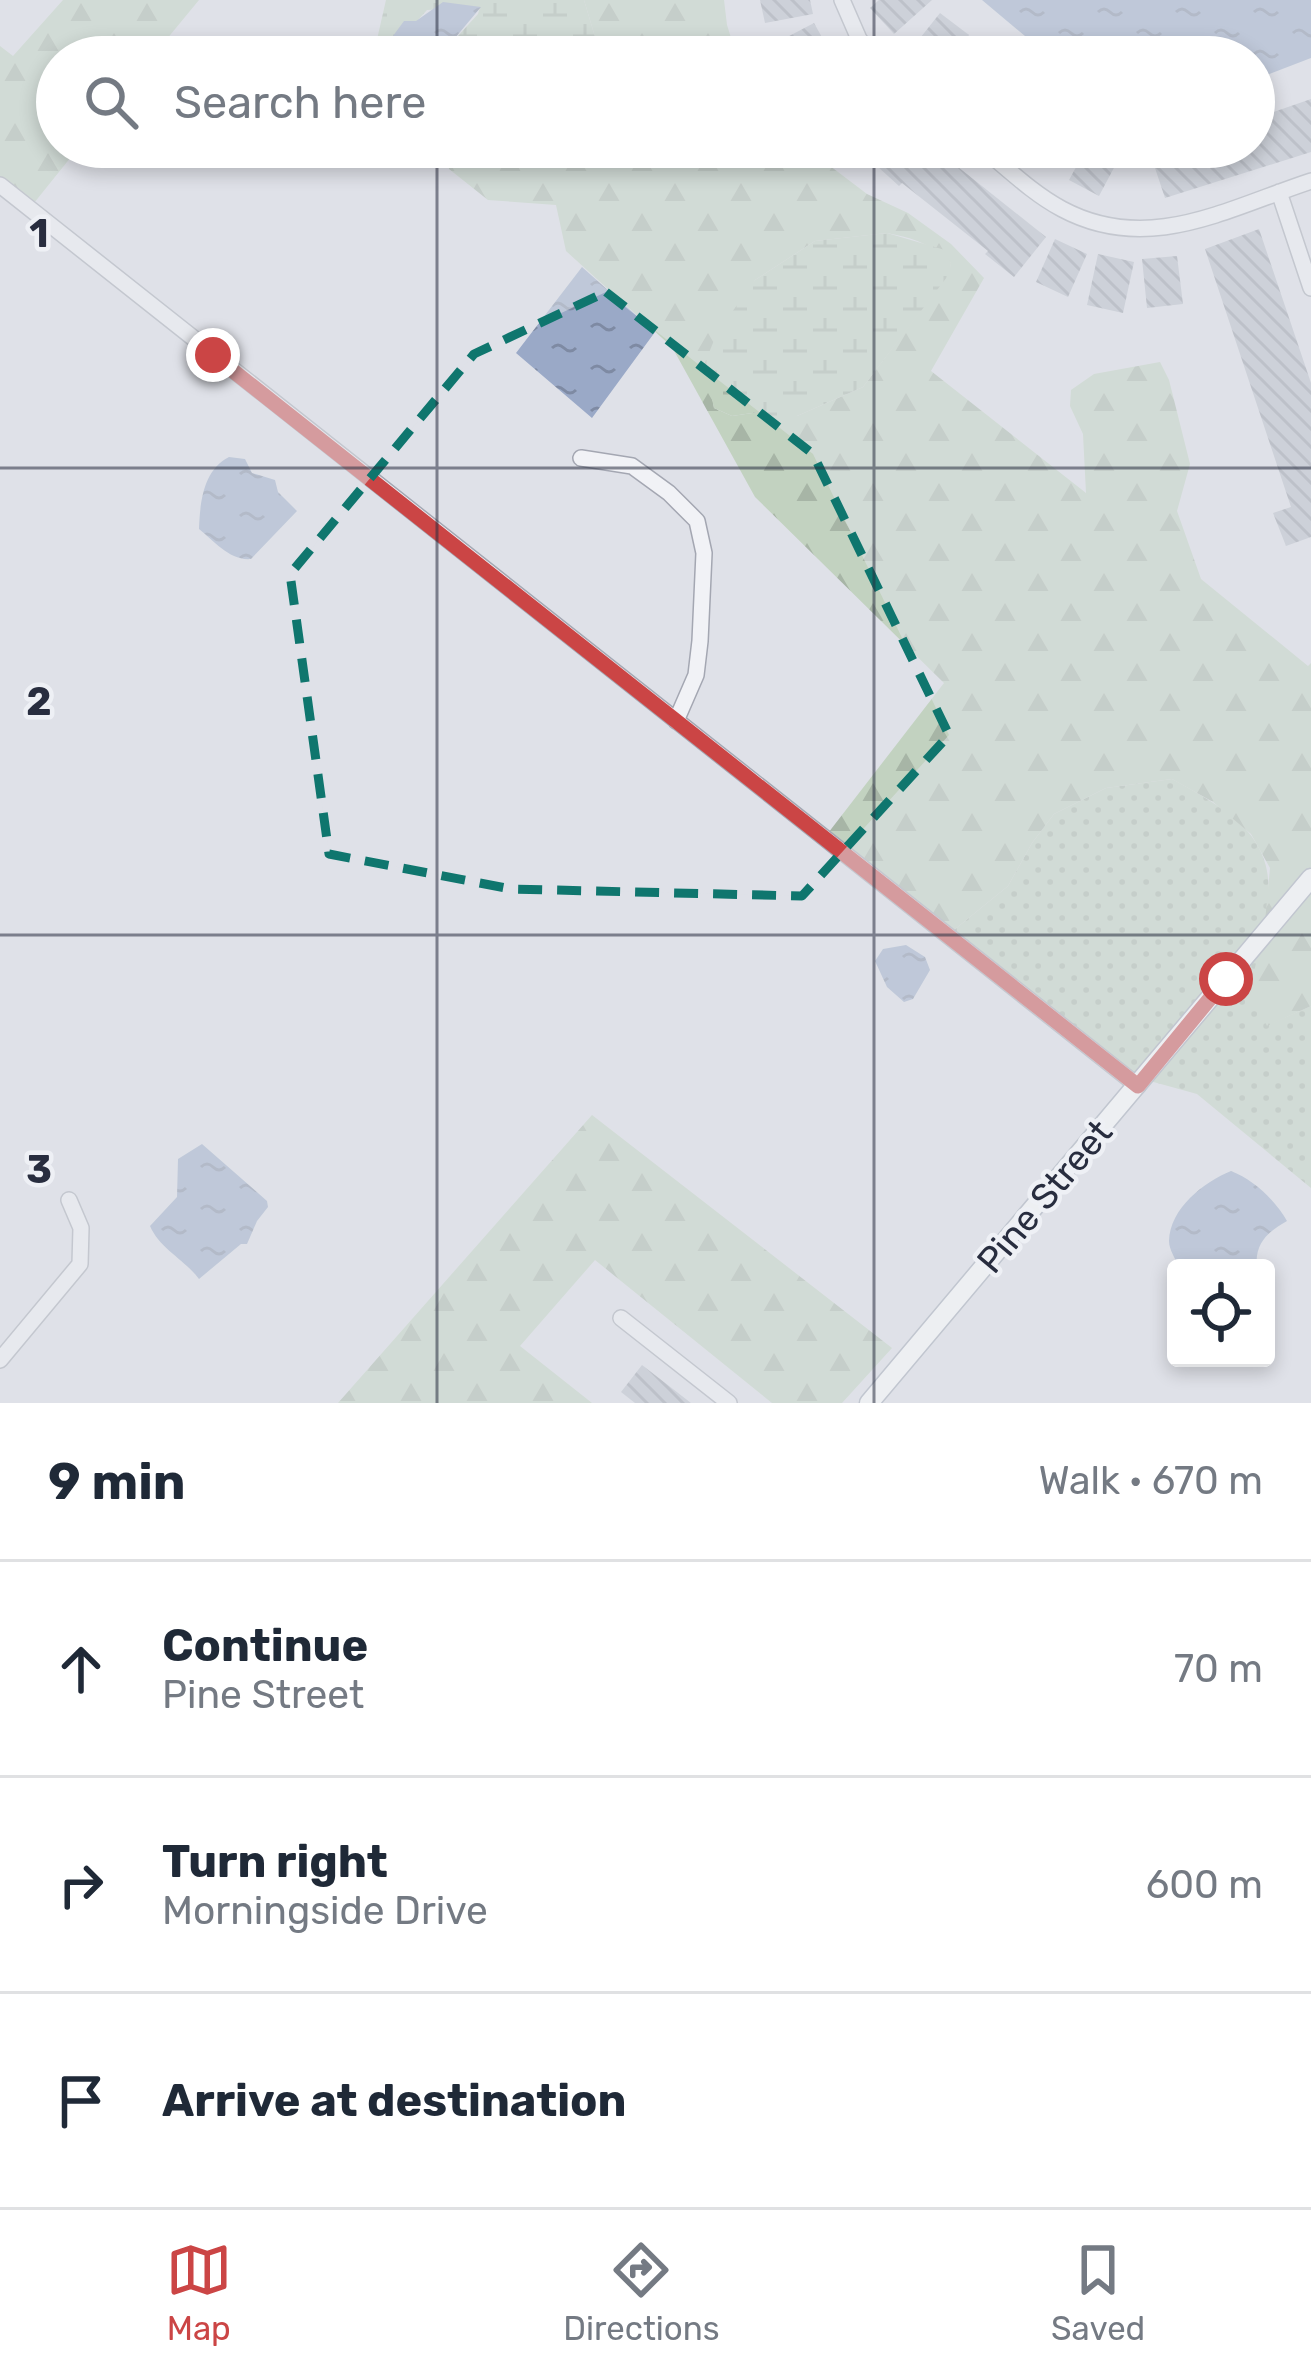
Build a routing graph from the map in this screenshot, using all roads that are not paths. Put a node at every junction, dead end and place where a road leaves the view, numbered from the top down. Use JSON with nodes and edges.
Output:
{"nodes":[{"id":1,"x":842,"y":0,"type":"edge"},
{"id":2,"x":857,"y":36,"type":"edge"},
{"id":3,"x":1008,"y":168,"type":"edge"},
{"id":4,"x":1311,"y":181,"type":"edge"},
{"id":5,"x":0,"y":185,"type":"edge"},
{"id":6,"x":1280,"y":192,"type":"junction"},
{"id":7,"x":1311,"y":288,"type":"edge"},
{"id":8,"x":581,"y":458,"type":"dead end"},
{"id":9,"x":676,"y":721,"type":"junction"},
{"id":10,"x":1311,"y":878,"type":"edge"},
{"id":11,"x":1138,"y":1086,"type":"junction"},
{"id":12,"x":69,"y":1200,"type":"dead end"},
{"id":13,"x":621,"y":1318,"type":"dead end"},
{"id":14,"x":0,"y":1360,"type":"edge"},
{"id":15,"x":728,"y":1403,"type":"edge"},
{"id":16,"x":869,"y":1403,"type":"edge"}],
"edges":[{"from":1,"to":2,"type":"street"},
{"from":3,"to":6,"type":"street"},
{"from":4,"to":6,"type":"street"},
{"from":5,"to":9,"type":"street"},
{"from":6,"to":7,"type":"street"},
{"from":8,"to":9,"type":"street"},
{"from":9,"to":11,"type":"street"},
{"from":10,"to":11,"type":"main road","name":"Pine Street"},
{"from":11,"to":16,"type":"main road","name":"Pine Street"},
{"from":12,"to":14,"type":"street"},
{"from":13,"to":15,"type":"street"}]}
